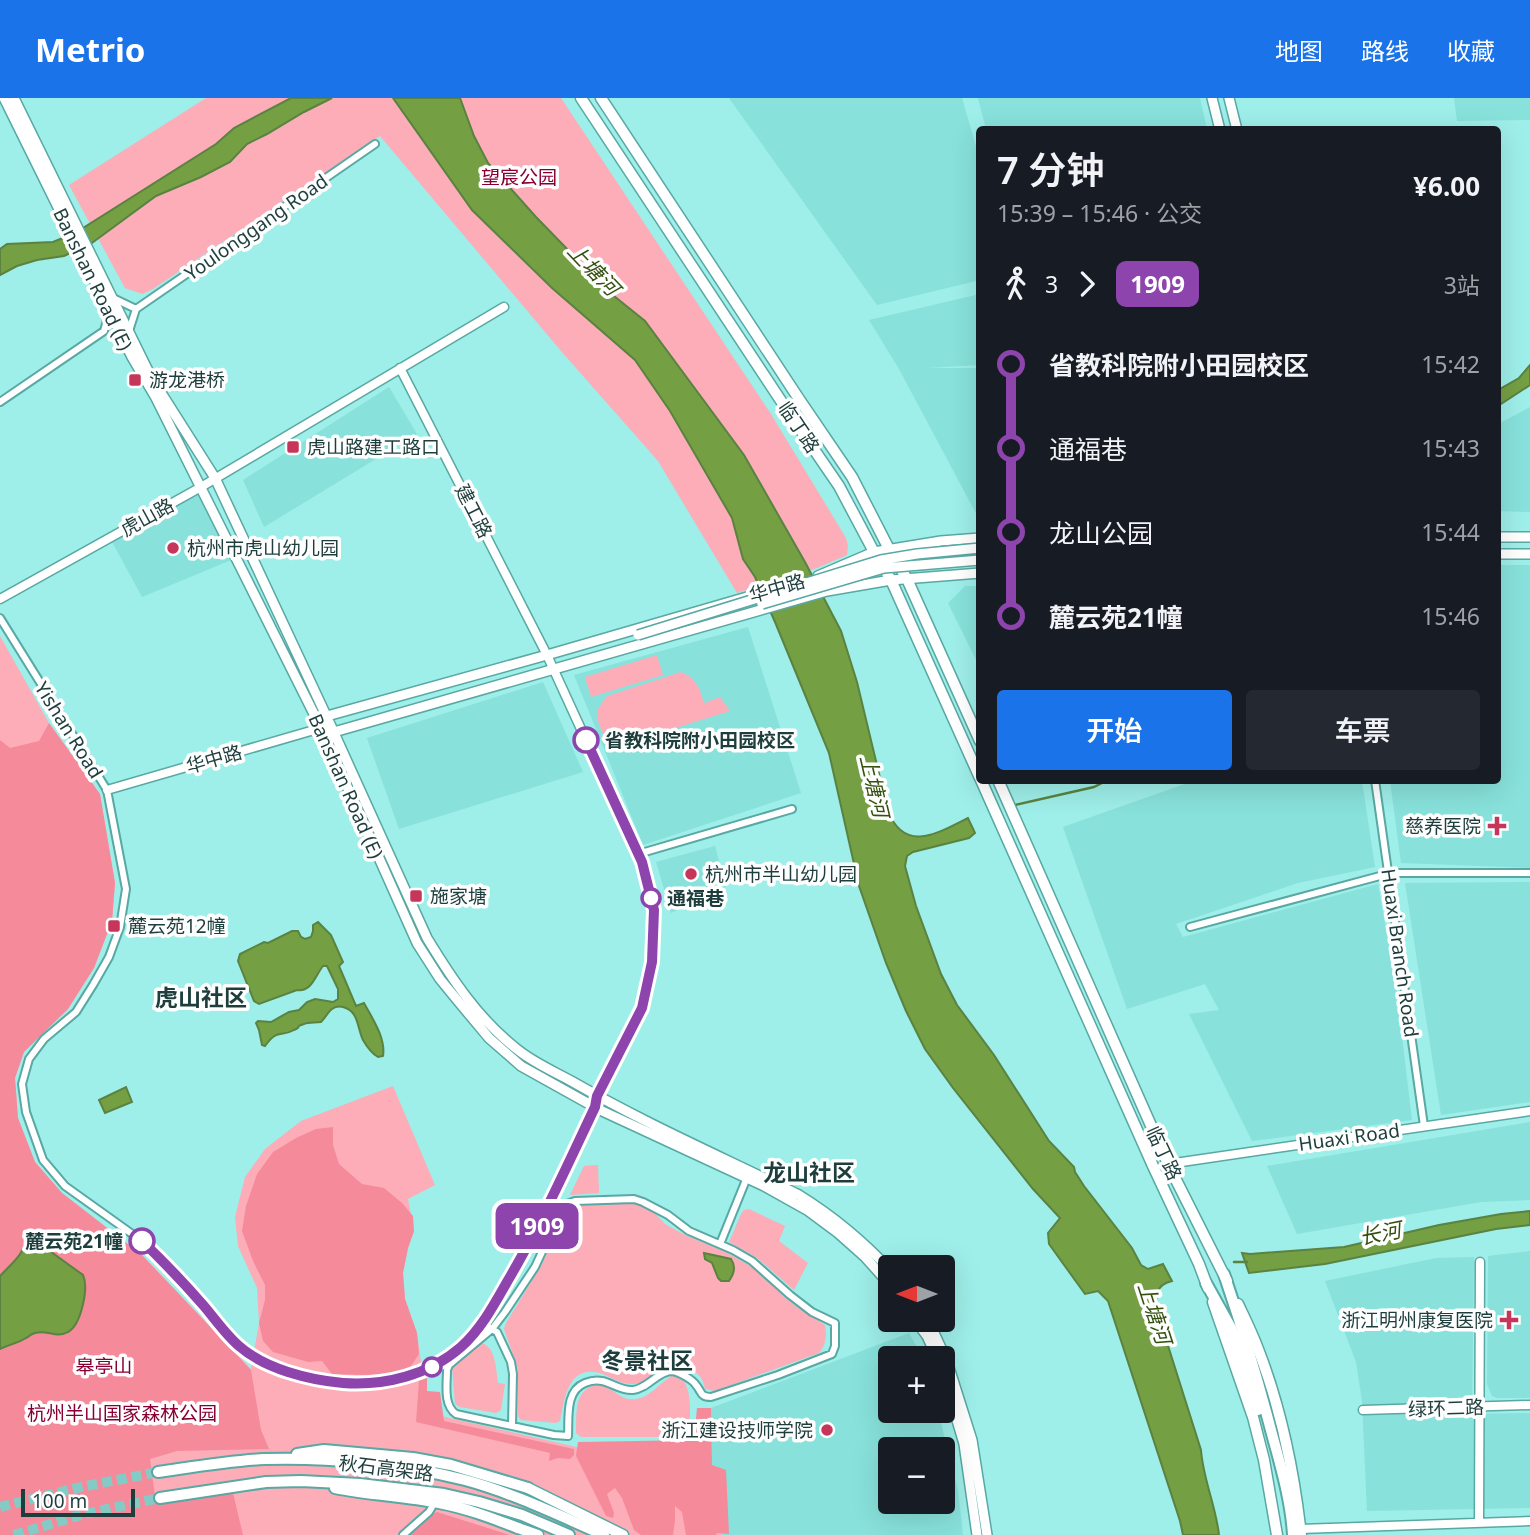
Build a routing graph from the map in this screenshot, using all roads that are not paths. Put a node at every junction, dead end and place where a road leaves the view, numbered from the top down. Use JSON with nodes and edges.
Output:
{"nodes":[{"id":1,"x":4,"y":98,"type":"edge"},
{"id":2,"x":15,"y":98,"type":"edge"},
{"id":3,"x":581,"y":98,"type":"edge"},
{"id":4,"x":601,"y":98,"type":"edge"},
{"id":5,"x":1212,"y":98,"type":"edge"},
{"id":6,"x":1229,"y":98,"type":"edge"},
{"id":7,"x":1219,"y":126,"type":"edge"},
{"id":8,"x":1236,"y":126,"type":"edge"},
{"id":9,"x":375,"y":144,"type":"dead end"},
{"id":10,"x":66,"y":212,"type":"junction"},
{"id":11,"x":84,"y":250,"type":"junction"},
{"id":12,"x":112,"y":298,"type":"junction"},
{"id":13,"x":503,"y":307,"type":"dead end"},
{"id":14,"x":136,"y":309,"type":"junction"},
{"id":15,"x":110,"y":312,"type":"junction"},
{"id":16,"x":104,"y":331,"type":"junction"},
{"id":17,"x":125,"y":335,"type":"junction"},
{"id":18,"x":400,"y":368,"type":"junction"},
{"id":19,"x":0,"y":402,"type":"edge"},
{"id":20,"x":215,"y":478,"type":"junction"},
{"id":21,"x":201,"y":487,"type":"junction"},
{"id":22,"x":1501,"y":537,"type":"edge"},
{"id":23,"x":1530,"y":537,"type":"edge"},
{"id":24,"x":976,"y":538,"type":"edge"},
{"id":25,"x":976,"y":548,"type":"edge"},
{"id":26,"x":889,"y":549,"type":"junction"},
{"id":27,"x":874,"y":552,"type":"junction"},
{"id":28,"x":1501,"y":554,"type":"edge"},
{"id":29,"x":1530,"y":554,"type":"edge"},
{"id":30,"x":976,"y":560,"type":"edge"},
{"id":31,"x":976,"y":573,"type":"edge"},
{"id":32,"x":907,"y":579,"type":"junction"},
{"id":33,"x":891,"y":580,"type":"junction"},
{"id":34,"x":0,"y":599,"type":"edge"},
{"id":35,"x":0,"y":618,"type":"edge"},
{"id":36,"x":639,"y":638,"type":"junction"},
{"id":37,"x":574,"y":647,"type":"junction"},
{"id":38,"x":547,"y":654,"type":"junction"},
{"id":39,"x":577,"y":661,"type":"junction"},
{"id":40,"x":553,"y":668,"type":"junction"},
{"id":41,"x":327,"y":716,"type":"junction"},
{"id":42,"x":321,"y":728,"type":"junction"},
{"id":43,"x":334,"y":732,"type":"junction"},
{"id":44,"x":976,"y":732,"type":"edge"},
{"id":45,"x":976,"y":768,"type":"edge"},
{"id":46,"x":983,"y":784,"type":"edge"},
{"id":47,"x":1000,"y":784,"type":"edge"},
{"id":48,"x":1376,"y":784,"type":"edge"},
{"id":49,"x":107,"y":790,"type":"junction"},
{"id":50,"x":792,"y":809,"type":"dead end"},
{"id":51,"x":638,"y":855,"type":"junction"},
{"id":52,"x":1389,"y":873,"type":"junction"},
{"id":53,"x":1530,"y":873,"type":"edge"},
{"id":54,"x":1190,"y":927,"type":"dead end"},
{"id":55,"x":597,"y":1096,"type":"junction"},
{"id":56,"x":595,"y":1107,"type":"junction"},
{"id":57,"x":1530,"y":1111,"type":"edge"},
{"id":58,"x":1424,"y":1126,"type":"junction"},
{"id":59,"x":1168,"y":1164,"type":"junction"},
{"id":60,"x":748,"y":1174,"type":"junction"},
{"id":61,"x":720,"y":1244,"type":"junction"},
{"id":62,"x":878,"y":1258,"type":"edge"},
{"id":63,"x":1480,"y":1262,"type":"dead end"},
{"id":64,"x":878,"y":1272,"type":"edge"},
{"id":65,"x":1224,"y":1274,"type":"junction"},
{"id":66,"x":1206,"y":1283,"type":"junction"},
{"id":67,"x":480,"y":1326,"type":"junction"},
{"id":68,"x":1236,"y":1326,"type":"junction"},
{"id":69,"x":492,"y":1329,"type":"junction"},
{"id":70,"x":934,"y":1332,"type":"edge"},
{"id":71,"x":1530,"y":1405,"type":"edge"},
{"id":72,"x":1480,"y":1407,"type":"junction"},
{"id":73,"x":1363,"y":1410,"type":"dead end"},
{"id":74,"x":955,"y":1414,"type":"edge"},
{"id":75,"x":512,"y":1426,"type":"junction"},
{"id":76,"x":264,"y":1459,"type":"junction"},
{"id":77,"x":158,"y":1472,"type":"tunnel mouth"},
{"id":78,"x":301,"y":1481,"type":"junction"},
{"id":79,"x":528,"y":1488,"type":"joint"},
{"id":80,"x":160,"y":1498,"type":"tunnel mouth"},
{"id":81,"x":435,"y":1502,"type":"junction"},
{"id":82,"x":1530,"y":1521,"type":"edge"},
{"id":83,"x":1479,"y":1523,"type":"junction"},
{"id":84,"x":518,"y":1528,"type":"joint"},
{"id":85,"x":1298,"y":1533,"type":"edge"},
{"id":86,"x":403,"y":1535,"type":"edge"},
{"id":87,"x":538,"y":1535,"type":"edge"},
{"id":88,"x":569,"y":1535,"type":"edge"},
{"id":89,"x":604,"y":1535,"type":"edge"},
{"id":90,"x":623,"y":1535,"type":"edge"},
{"id":91,"x":977,"y":1535,"type":"edge"},
{"id":92,"x":987,"y":1535,"type":"edge"},
{"id":93,"x":1277,"y":1535,"type":"edge"},
{"id":94,"x":1287,"y":1535,"type":"edge"}],
"edges":[{"from":1,"to":10,"type":"main road","name":"Banshan Road (E)"},
{"from":2,"to":10,"type":"main road","name":"Banshan Road (E)"},
{"from":3,"to":27,"type":"main road","name":"临丁路"},
{"from":4,"to":26,"type":"main road","name":"临丁路"},
{"from":5,"to":7,"type":"main road"},
{"from":6,"to":8,"type":"main road"},
{"from":9,"to":14,"type":"street","name":"Youlonggang Road"},
{"from":10,"to":11,"type":"main road","name":"Banshan Road (E)"},
{"from":11,"to":12,"type":"main road","name":"Banshan Road (E)"},
{"from":11,"to":15,"type":"main road","name":"Banshan Road (E)"},
{"from":12,"to":14,"type":"street"},
{"from":12,"to":17,"type":"main road","name":"Banshan Road (E)"},
{"from":13,"to":18,"type":"street"},
{"from":14,"to":17,"type":"street"},
{"from":15,"to":16,"type":"street"},
{"from":15,"to":17,"type":"main road","name":"Banshan Road (E)"},
{"from":16,"to":17,"type":"street"},
{"from":16,"to":19,"type":"street"},
{"from":17,"to":20,"type":"main road","name":"Banshan Road (E)"},
{"from":17,"to":21,"type":"main road","name":"Banshan Road (E)"},
{"from":18,"to":20,"type":"street","name":"虎山路"},
{"from":18,"to":38,"type":"street","name":"建工路"},
{"from":20,"to":21,"type":"street","name":"虎山路"},
{"from":20,"to":41,"type":"main road","name":"Banshan Road (E)"},
{"from":21,"to":34,"type":"street","name":"虎山路"},
{"from":21,"to":42,"type":"main road","name":"Banshan Road (E)"},
{"from":22,"to":23,"type":"main road"},
{"from":24,"to":26,"type":"main road","name":"华中路"},
{"from":25,"to":36,"type":"main road","name":"华中路","bridge":true},
{"from":26,"to":27,"type":"main road","name":"华中路"},
{"from":26,"to":32,"type":"main road","name":"临丁路"},
{"from":27,"to":33,"type":"main road","name":"临丁路"},
{"from":27,"to":37,"type":"main road","name":"华中路","bridge":true},
{"from":28,"to":29,"type":"main road"},
{"from":30,"to":36,"type":"main road","name":"华中路","bridge":true},
{"from":31,"to":32,"type":"main road","name":"华中路"},
{"from":32,"to":33,"type":"main road","name":"华中路"},
{"from":32,"to":44,"type":"main road","name":"临丁路"},
{"from":33,"to":39,"type":"main road","name":"华中路"},
{"from":33,"to":45,"type":"main road","name":"临丁路"},
{"from":35,"to":49,"type":"street","name":"Yishan Road"},
{"from":36,"to":37,"type":"main road","name":"华中路"},
{"from":36,"to":39,"type":"main road","name":"华中路"},
{"from":37,"to":38,"type":"main road","name":"华中路"},
{"from":38,"to":40,"type":"street","name":"建工路"},
{"from":38,"to":41,"type":"main road","name":"华中路"},
{"from":39,"to":40,"type":"main road","name":"华中路"},
{"from":40,"to":43,"type":"main road","name":"华中路"},
{"from":40,"to":51,"type":"street"},
{"from":41,"to":42,"type":"main road"},
{"from":41,"to":43,"type":"main road","name":"Banshan Road (E)"},
{"from":42,"to":43,"type":"main road"},
{"from":42,"to":49,"type":"street","name":"华中路"},
{"from":42,"to":56,"type":"main road","name":"Banshan Road (E)"},
{"from":43,"to":55,"type":"main road","name":"Banshan Road (E)"},
{"from":46,"to":66,"type":"main road","name":"临丁路"},
{"from":47,"to":59,"type":"main road","name":"临丁路"},
{"from":48,"to":52,"type":"street","name":"Huaxi Branch Road"},
{"from":49,"to":67,"type":"street","name":"Yishan Road"},
{"from":50,"to":51,"type":"street"},
{"from":51,"to":55,"type":"street"},
{"from":52,"to":53,"type":"street"},
{"from":52,"to":54,"type":"street"},
{"from":52,"to":58,"type":"street","name":"Huaxi Branch Road"},
{"from":55,"to":56,"type":"street"},
{"from":55,"to":60,"type":"main road","name":"Banshan Road (E)"},
{"from":56,"to":60,"type":"main road","name":"Banshan Road (E)"},
{"from":56,"to":67,"type":"street","name":"Yishan Road"},
{"from":57,"to":58,"type":"street","name":"Huaxi Road"},
{"from":58,"to":59,"type":"street","name":"Huaxi Road"},
{"from":59,"to":65,"type":"main road","name":"临丁路"},
{"from":60,"to":61,"type":"street"},
{"from":60,"to":62,"type":"main road","name":"Banshan Road (E)"},
{"from":60,"to":64,"type":"main road","name":"Banshan Road (E)"},
{"from":61,"to":69,"type":"street"},
{"from":61,"to":75,"type":"street"},
{"from":63,"to":72,"type":"street"},
{"from":65,"to":68,"type":"highway"},
{"from":65,"to":85,"type":"main road","name":"临丁路"},
{"from":66,"to":68,"type":"highway"},
{"from":66,"to":93,"type":"main road","name":"临丁路"},
{"from":67,"to":69,"type":"street"},
{"from":68,"to":85,"type":"highway"},
{"from":68,"to":94,"type":"highway"},
{"from":69,"to":75,"type":"street"},
{"from":69,"to":75,"type":"street"},
{"from":70,"to":92,"type":"main road"},
{"from":71,"to":72,"type":"street","name":"绿环二路"},
{"from":72,"to":73,"type":"street","name":"绿环二路"},
{"from":72,"to":83,"type":"street"},
{"from":74,"to":91,"type":"main road"},
{"from":76,"to":77,"type":"highway","name":"秋石高架路"},
{"from":76,"to":79,"type":"highway"},
{"from":76,"to":89,"type":"highway","name":"秋石高架路"},
{"from":78,"to":80,"type":"highway"},
{"from":78,"to":81,"type":"highway"},
{"from":78,"to":88,"type":"highway"},
{"from":79,"to":90,"type":"main road"},
{"from":81,"to":84,"type":"highway"},
{"from":81,"to":86,"type":"street"},
{"from":82,"to":83,"type":"street"},
{"from":83,"to":85,"type":"street"},
{"from":84,"to":87,"type":"main road"}]}
